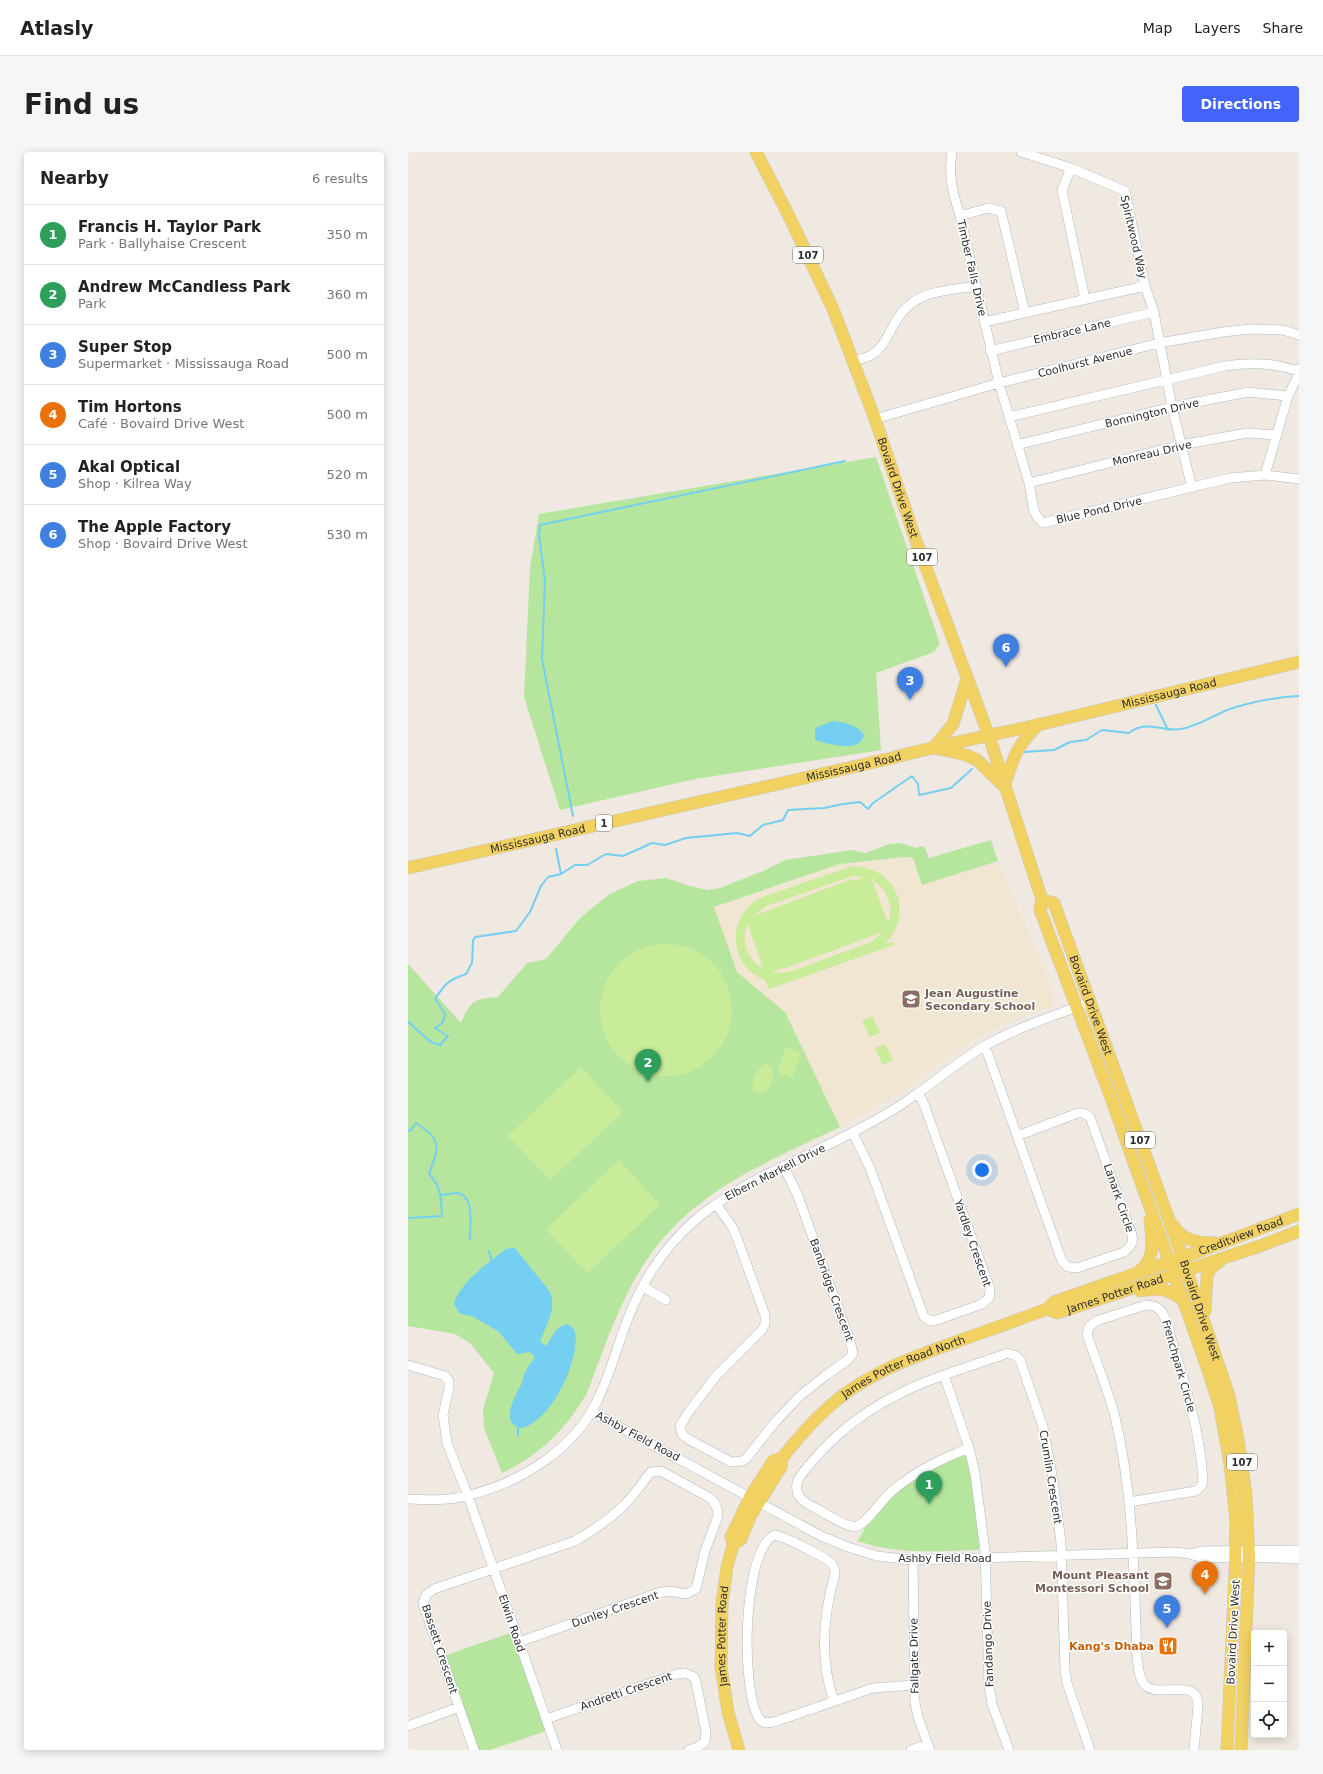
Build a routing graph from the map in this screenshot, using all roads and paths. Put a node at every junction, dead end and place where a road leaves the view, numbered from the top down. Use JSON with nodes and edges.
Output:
{"nodes":[{"id":1,"x":756,"y":152,"type":"edge"},
{"id":2,"x":952,"y":152,"type":"edge"},
{"id":3,"x":1021,"y":152,"type":"edge"},
{"id":4,"x":1071,"y":168,"type":"junction"},
{"id":5,"x":960,"y":216,"type":"junction"},
{"id":6,"x":976,"y":286,"type":"junction"},
{"id":7,"x":1145,"y":286,"type":"junction"},
{"id":8,"x":1085,"y":299,"type":"junction"},
{"id":9,"x":1154,"y":312,"type":"junction"},
{"id":10,"x":1025,"y":313,"type":"junction"},
{"id":11,"x":984,"y":322,"type":"junction"},
{"id":12,"x":1299,"y":335,"type":"edge"},
{"id":13,"x":1159,"y":343,"type":"junction"},
{"id":14,"x":990,"y":351,"type":"junction"},
{"id":15,"x":853,"y":362,"type":"junction"},
{"id":16,"x":1298,"y":374,"type":"edge"},
{"id":17,"x":1166,"y":380,"type":"junction"},
{"id":18,"x":999,"y":383,"type":"junction"},
{"id":19,"x":1288,"y":396,"type":"junction"},
{"id":20,"x":1172,"y":407,"type":"junction"},
{"id":21,"x":1009,"y":417,"type":"junction"},
{"id":22,"x":875,"y":419,"type":"junction"},
{"id":23,"x":1277,"y":435,"type":"junction"},
{"id":24,"x":1017,"y":445,"type":"junction"},
{"id":25,"x":1181,"y":445,"type":"junction"},
{"id":26,"x":1265,"y":475,"type":"junction"},
{"id":27,"x":1299,"y":479,"type":"edge"},
{"id":28,"x":1028,"y":483,"type":"junction"},
{"id":29,"x":1192,"y":488,"type":"junction"},
{"id":30,"x":1299,"y":662,"type":"edge"},
{"id":31,"x":967,"y":679,"type":"junction"},
{"id":32,"x":1039,"y":724,"type":"junction"},
{"id":33,"x":989,"y":736,"type":"junction"},
{"id":34,"x":933,"y":747,"type":"junction"},
{"id":35,"x":1004,"y":786,"type":"junction"},
{"id":36,"x":408,"y":868,"type":"edge"},
{"id":37,"x":1042,"y":900,"type":"junction"},
{"id":38,"x":1090,"y":1002,"type":"junction"},
{"id":39,"x":1076,"y":1008,"type":"junction"},
{"id":40,"x":985,"y":1046,"type":"junction"},
{"id":41,"x":918,"y":1093,"type":"junction"},
{"id":42,"x":853,"y":1133,"type":"junction"},
{"id":43,"x":1017,"y":1136,"type":"junction"},
{"id":44,"x":784,"y":1167,"type":"junction"},
{"id":45,"x":1148,"y":1203,"type":"junction"},
{"id":46,"x":716,"y":1204,"type":"junction"},
{"id":47,"x":1164,"y":1208,"type":"junction"},
{"id":48,"x":1299,"y":1214,"type":"edge"},
{"id":49,"x":1299,"y":1231,"type":"edge"},
{"id":50,"x":1223,"y":1243,"type":"junction"},
{"id":51,"x":1228,"y":1257,"type":"junction"},
{"id":52,"x":1182,"y":1258,"type":"junction"},
{"id":53,"x":1172,"y":1268,"type":"junction"},
{"id":54,"x":1186,"y":1270,"type":"junction"},
{"id":55,"x":1128,"y":1276,"type":"junction"},
{"id":56,"x":643,"y":1287,"type":"junction"},
{"id":57,"x":1129,"y":1289,"type":"junction"},
{"id":58,"x":666,"y":1300,"type":"dead end"},
{"id":59,"x":1183,"y":1300,"type":"junction"},
{"id":60,"x":1046,"y":1309,"type":"junction"},
{"id":61,"x":1205,"y":1322,"type":"junction"},
{"id":62,"x":408,"y":1365,"type":"edge"},
{"id":63,"x":944,"y":1375,"type":"junction"},
{"id":64,"x":592,"y":1412,"type":"junction"},
{"id":65,"x":969,"y":1448,"type":"junction"},
{"id":66,"x":782,"y":1458,"type":"joint"},
{"id":67,"x":468,"y":1496,"type":"junction"},
{"id":68,"x":408,"y":1499,"type":"edge"},
{"id":69,"x":754,"y":1499,"type":"junction"},
{"id":70,"x":1129,"y":1502,"type":"junction"},
{"id":71,"x":1299,"y":1550,"type":"edge"},
{"id":72,"x":1249,"y":1553,"type":"junction"},
{"id":73,"x":1134,"y":1554,"type":"junction"},
{"id":74,"x":1236,"y":1554,"type":"junction"},
{"id":75,"x":1062,"y":1556,"type":"junction"},
{"id":76,"x":986,"y":1558,"type":"junction"},
{"id":77,"x":1299,"y":1559,"type":"edge"},
{"id":78,"x":913,"y":1560,"type":"junction"},
{"id":79,"x":494,"y":1570,"type":"junction"},
{"id":80,"x":519,"y":1642,"type":"junction"},
{"id":81,"x":914,"y":1685,"type":"junction"},
{"id":82,"x":834,"y":1701,"type":"junction"},
{"id":83,"x":459,"y":1707,"type":"junction"},
{"id":84,"x":546,"y":1719,"type":"junction"},
{"id":85,"x":408,"y":1726,"type":"edge"},
{"id":86,"x":929,"y":1747,"type":"edge"},
{"id":87,"x":474,"y":1750,"type":"edge"},
{"id":88,"x":557,"y":1750,"type":"edge"},
{"id":89,"x":689,"y":1750,"type":"edge"},
{"id":90,"x":739,"y":1750,"type":"edge"},
{"id":91,"x":912,"y":1750,"type":"edge"},
{"id":92,"x":1009,"y":1750,"type":"edge"},
{"id":93,"x":1090,"y":1750,"type":"edge"},
{"id":94,"x":1194,"y":1750,"type":"edge"},
{"id":95,"x":1227,"y":1750,"type":"edge"},
{"id":96,"x":1241,"y":1750,"type":"edge"}],
"edges":[{"from":1,"to":15,"type":"main road","name":"Bovaird Drive West","number":"107"},
{"from":2,"to":5,"type":"street","name":"Timber Falls Drive"},
{"from":3,"to":4,"type":"street","name":"Spiritwood Way"},
{"from":4,"to":7,"type":"street","name":"Spiritwood Way"},
{"from":4,"to":8,"type":"street"},
{"from":5,"to":6,"type":"street","name":"Timber Falls Drive"},
{"from":5,"to":10,"type":"street"},
{"from":6,"to":11,"type":"street","name":"Timber Falls Drive"},
{"from":6,"to":15,"type":"street"},
{"from":7,"to":8,"type":"street"},
{"from":7,"to":9,"type":"street","name":"Spiritwood Way"},
{"from":8,"to":10,"type":"street"},
{"from":9,"to":13,"type":"street","name":"Spiritwood Way"},
{"from":9,"to":14,"type":"street","name":"Embrace Lane"},
{"from":10,"to":11,"type":"street"},
{"from":11,"to":14,"type":"street","name":"Timber Falls Drive"},
{"from":12,"to":13,"type":"street","name":"Coolhurst Avenue"},
{"from":13,"to":17,"type":"street","name":"Spiritwood Way"},
{"from":13,"to":18,"type":"street","name":"Coolhurst Avenue"},
{"from":14,"to":18,"type":"street","name":"Timber Falls Drive"},
{"from":15,"to":22,"type":"main road","name":"Bovaird Drive West","number":"107"},
{"from":16,"to":17,"type":"street"},
{"from":16,"to":19,"type":"street"},
{"from":17,"to":20,"type":"street","name":"Spiritwood Way"},
{"from":17,"to":21,"type":"street"},
{"from":18,"to":21,"type":"street","name":"Blue Pond Drive"},
{"from":18,"to":22,"type":"street","name":"Coolhurst Avenue"},
{"from":19,"to":20,"type":"street","name":"Bonnington Drive"},
{"from":19,"to":23,"type":"street"},
{"from":20,"to":24,"type":"street","name":"Bonnington Drive"},
{"from":20,"to":25,"type":"street","name":"Spiritwood Way"},
{"from":21,"to":24,"type":"street","name":"Blue Pond Drive"},
{"from":22,"to":31,"type":"main road","name":"Bovaird Drive West","number":"107"},
{"from":23,"to":25,"type":"street","name":"Monreau Drive"},
{"from":23,"to":26,"type":"street"},
{"from":24,"to":28,"type":"street","name":"Blue Pond Drive"},
{"from":25,"to":28,"type":"street","name":"Monreau Drive"},
{"from":25,"to":29,"type":"street","name":"Spiritwood Way"},
{"from":26,"to":27,"type":"street","name":"Blue Pond Drive"},
{"from":26,"to":29,"type":"street","name":"Blue Pond Drive"},
{"from":28,"to":29,"type":"street","name":"Blue Pond Drive"},
{"from":30,"to":32,"type":"main road","name":"Mississauga Road","number":"1"},
{"from":31,"to":33,"type":"main road","name":"Bovaird Drive West","number":"107"},
{"from":31,"to":34,"type":"main road"},
{"from":32,"to":33,"type":"main road","name":"Mississauga Road","number":"1"},
{"from":32,"to":35,"type":"main road"},
{"from":33,"to":34,"type":"main road","name":"Mississauga Road","number":"1"},
{"from":33,"to":35,"type":"main road","name":"Bovaird Drive West","number":"107"},
{"from":34,"to":35,"type":"main road"},
{"from":34,"to":36,"type":"main road","name":"Mississauga Road","number":"1"},
{"from":35,"to":37,"type":"main road","name":"Bovaird Drive West","number":"107"},
{"from":37,"to":38,"type":"main road","name":"Bovaird Drive West","number":"107"},
{"from":37,"to":39,"type":"main road","name":"Bovaird Drive West","number":"107"},
{"from":38,"to":39,"type":"street","name":"Elbern Markell Drive"},
{"from":38,"to":47,"type":"main road","name":"Bovaird Drive West","number":"107"},
{"from":39,"to":40,"type":"street","name":"Elbern Markell Drive"},
{"from":39,"to":45,"type":"main road","name":"Bovaird Drive West","number":"107"},
{"from":40,"to":41,"type":"street","name":"Elbern Markell Drive"},
{"from":40,"to":43,"type":"street","name":"Lanark Circle"},
{"from":41,"to":42,"type":"street","name":"Elbern Markell Drive"},
{"from":41,"to":42,"type":"street","name":"Yardley Crescent"},
{"from":42,"to":44,"type":"street","name":"Elbern Markell Drive"},
{"from":43,"to":43,"type":"street","name":"Lanark Circle"},
{"from":44,"to":46,"type":"street","name":"Elbern Markell Drive"},
{"from":44,"to":46,"type":"street","name":"Banbridge Crescent"},
{"from":45,"to":53,"type":"main road","name":"Bovaird Drive West","number":"107"},
{"from":45,"to":55,"type":"main road"},
{"from":46,"to":56,"type":"street","name":"Elbern Markell Drive"},
{"from":47,"to":50,"type":"main road"},
{"from":47,"to":52,"type":"main road","name":"Bovaird Drive West","number":"107"},
{"from":48,"to":50,"type":"main road","name":"Creditview Road"},
{"from":49,"to":51,"type":"main road","name":"Creditview Road"},
{"from":50,"to":52,"type":"main road","name":"Creditview Road"},
{"from":51,"to":54,"type":"main road","name":"Creditview Road"},
{"from":51,"to":61,"type":"main road"},
{"from":52,"to":53,"type":"main road","name":"James Potter Road"},
{"from":52,"to":54,"type":"main road","name":"Bovaird Drive West","number":"107"},
{"from":53,"to":54,"type":"main road","name":"James Potter Road"},
{"from":53,"to":55,"type":"main road","name":"James Potter Road"},
{"from":53,"to":57,"type":"main road","name":"James Potter Road"},
{"from":53,"to":59,"type":"main road","name":"Bovaird Drive West","number":"107"},
{"from":54,"to":61,"type":"main road","name":"Bovaird Drive West","number":"107"},
{"from":55,"to":60,"type":"main road","name":"James Potter Road"},
{"from":56,"to":58,"type":"street"},
{"from":56,"to":64,"type":"street","name":"Elbern Markell Drive"},
{"from":57,"to":59,"type":"main road"},
{"from":57,"to":60,"type":"main road","name":"James Potter Road"},
{"from":59,"to":74,"type":"main road","name":"Bovaird Drive West","number":"107"},
{"from":60,"to":66,"type":"main road","name":"James Potter Road North"},
{"from":61,"to":72,"type":"main road","name":"Bovaird Drive West","number":"107"},
{"from":62,"to":67,"type":"street","name":"Elwin Road"},
{"from":63,"to":65,"type":"street"},
{"from":63,"to":65,"type":"street"},
{"from":63,"to":75,"type":"street","name":"Crumlin Crescent"},
{"from":64,"to":67,"type":"street","name":"Elbern Markell Drive"},
{"from":64,"to":69,"type":"street","name":"Ashby Field Road"},
{"from":65,"to":76,"type":"street"},
{"from":66,"to":69,"type":"main road","name":"James Potter Road"},
{"from":67,"to":68,"type":"street","name":"Elbern Markell Drive"},
{"from":67,"to":79,"type":"street","name":"Elwin Road"},
{"from":69,"to":78,"type":"street","name":"Ashby Field Road"},
{"from":69,"to":90,"type":"main road","name":"James Potter Road"},
{"from":70,"to":70,"type":"street","name":"Frenchpark Circle"},
{"from":70,"to":73,"type":"street","name":"Frenchpark Circle"},
{"from":71,"to":72,"type":"street"},
{"from":72,"to":74,"type":"street","name":"Ashby Field Road"},
{"from":72,"to":77,"type":"street"},
{"from":72,"to":96,"type":"main road","name":"Bovaird Drive West","number":"107"},
{"from":73,"to":74,"type":"street","name":"Ashby Field Road"},
{"from":73,"to":75,"type":"street","name":"Ashby Field Road"},
{"from":73,"to":94,"type":"street","name":"Frenchpark Circle"},
{"from":74,"to":95,"type":"main road","name":"Bovaird Drive West","number":"107"},
{"from":75,"to":76,"type":"street","name":"Ashby Field Road"},
{"from":75,"to":93,"type":"street"},
{"from":76,"to":78,"type":"street","name":"Ashby Field Road"},
{"from":76,"to":92,"type":"street","name":"Fandango Drive"},
{"from":78,"to":81,"type":"street","name":"Fallgate Drive"},
{"from":79,"to":80,"type":"street","name":"Elwin Road"},
{"from":79,"to":80,"type":"street","name":"Dunley Crescent"},
{"from":79,"to":83,"type":"street","name":"Bassett Crescent"},
{"from":80,"to":84,"type":"street","name":"Elwin Road"},
{"from":81,"to":82,"type":"street"},
{"from":81,"to":86,"type":"street","name":"Fallgate Drive"},
{"from":82,"to":82,"type":"street"},
{"from":83,"to":85,"type":"street"},
{"from":83,"to":87,"type":"street","name":"Bassett Crescent"},
{"from":84,"to":88,"type":"street","name":"Elwin Road"},
{"from":84,"to":89,"type":"street","name":"Andretti Crescent"},
{"from":86,"to":91,"type":"street"}]}
